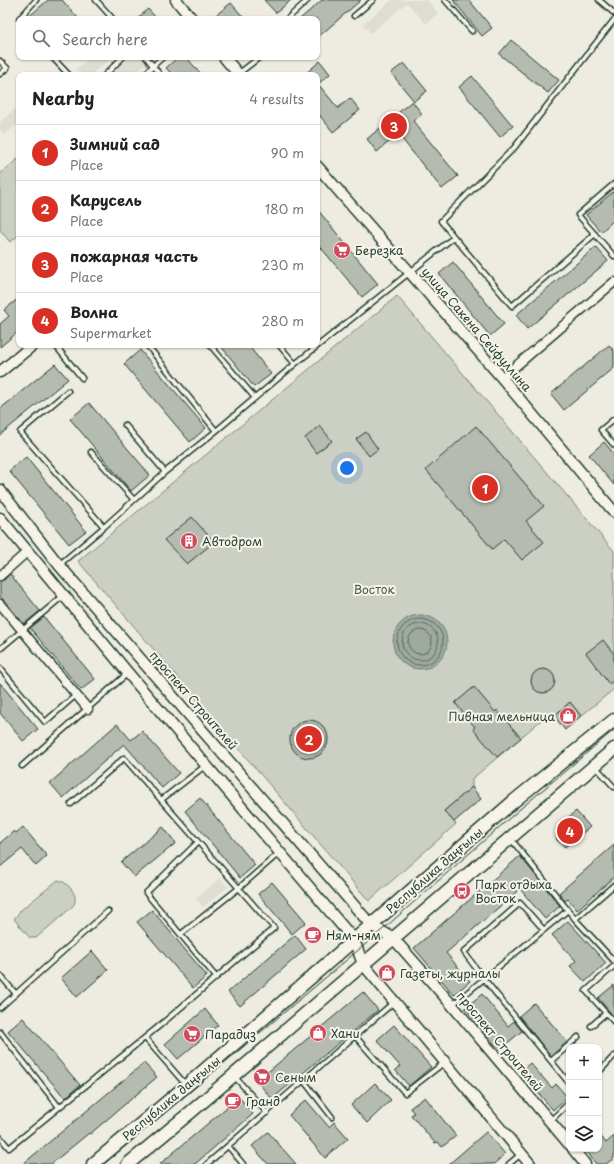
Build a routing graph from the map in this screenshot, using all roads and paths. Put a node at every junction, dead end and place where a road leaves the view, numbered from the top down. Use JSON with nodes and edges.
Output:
{"nodes":[{"id":1,"x":36,"y":0,"type":"edge"},
{"id":2,"x":96,"y":0,"type":"edge"},
{"id":3,"x":176,"y":0,"type":"edge"},
{"id":4,"x":308,"y":0,"type":"edge"},
{"id":5,"x":373,"y":0,"type":"edge"},
{"id":6,"x":446,"y":0,"type":"edge"},
{"id":7,"x":599,"y":0,"type":"edge"},
{"id":8,"x":614,"y":13,"type":"edge"},
{"id":9,"x":22,"y":16,"type":"edge"},
{"id":10,"x":110,"y":16,"type":"edge"},
{"id":11,"x":189,"y":16,"type":"edge"},
{"id":12,"x":290,"y":16,"type":"edge"},
{"id":13,"x":354,"y":16,"type":"dead end"},
{"id":14,"x":614,"y":20,"type":"edge"},
{"id":15,"x":472,"y":31,"type":"dead end"},
{"id":16,"x":55,"y":60,"type":"edge"},
{"id":17,"x":120,"y":60,"type":"edge"},
{"id":18,"x":149,"y":60,"type":"edge"},
{"id":19,"x":160,"y":60,"type":"edge"},
{"id":20,"x":227,"y":60,"type":"edge"},
{"id":21,"x":256,"y":60,"type":"edge"},
{"id":22,"x":0,"y":61,"type":"edge"},
{"id":23,"x":154,"y":66,"type":"junction"},
{"id":24,"x":66,"y":72,"type":"edge"},
{"id":25,"x":108,"y":72,"type":"edge"},
{"id":26,"x":147,"y":72,"type":"edge"},
{"id":27,"x":158,"y":72,"type":"edge"},
{"id":28,"x":237,"y":72,"type":"edge"},
{"id":29,"x":241,"y":72,"type":"edge"},
{"id":30,"x":0,"y":74,"type":"edge"},
{"id":31,"x":320,"y":169,"type":"edge"},
{"id":32,"x":614,"y":184,"type":"edge"},
{"id":33,"x":595,"y":234,"type":"junction"},
{"id":34,"x":454,"y":237,"type":"junction"},
{"id":35,"x":614,"y":256,"type":"edge"},
{"id":36,"x":411,"y":273,"type":"junction"},
{"id":37,"x":614,"y":282,"type":"edge"},
{"id":38,"x":320,"y":345,"type":"edge"},
{"id":39,"x":29,"y":348,"type":"edge"},
{"id":40,"x":57,"y":348,"type":"edge"},
{"id":41,"x":149,"y":348,"type":"edge"},
{"id":42,"x":213,"y":348,"type":"edge"},
{"id":43,"x":282,"y":348,"type":"edge"},
{"id":44,"x":316,"y":348,"type":"edge"},
{"id":45,"x":296,"y":364,"type":"junction"},
{"id":46,"x":0,"y":372,"type":"edge"},
{"id":47,"x":82,"y":378,"type":"dead end"},
{"id":48,"x":502,"y":378,"type":"junction"},
{"id":49,"x":68,"y":391,"type":"dead end"},
{"id":50,"x":255,"y":398,"type":"junction"},
{"id":51,"x":614,"y":419,"type":"edge"},
{"id":52,"x":125,"y":425,"type":"dead end"},
{"id":53,"x":216,"y":431,"type":"junction"},
{"id":54,"x":614,"y":445,"type":"edge"},
{"id":55,"x":91,"y":452,"type":"dead end"},
{"id":56,"x":165,"y":472,"type":"junction"},
{"id":57,"x":0,"y":490,"type":"edge"},
{"id":58,"x":134,"y":500,"type":"junction"},
{"id":59,"x":614,"y":512,"type":"edge"},
{"id":60,"x":0,"y":518,"type":"edge"},
{"id":61,"x":104,"y":527,"type":"junction"},
{"id":62,"x":27,"y":552,"type":"junction"},
{"id":63,"x":59,"y":565,"type":"junction"},
{"id":64,"x":0,"y":576,"type":"edge"},
{"id":65,"x":64,"y":596,"type":"junction"},
{"id":66,"x":0,"y":604,"type":"edge"},
{"id":67,"x":22,"y":630,"type":"junction"},
{"id":68,"x":0,"y":649,"type":"edge"},
{"id":69,"x":0,"y":668,"type":"edge"},
{"id":70,"x":128,"y":673,"type":"junction"},
{"id":71,"x":76,"y":695,"type":"junction"},
{"id":72,"x":88,"y":709,"type":"junction"},
{"id":73,"x":614,"y":720,"type":"edge"},
{"id":74,"x":614,"y":749,"type":"edge"},
{"id":75,"x":206,"y":765,"type":"junction"},
{"id":76,"x":594,"y":765,"type":"junction"},
{"id":77,"x":22,"y":766,"type":"dead end"},
{"id":78,"x":614,"y":787,"type":"edge"},
{"id":79,"x":161,"y":800,"type":"junction"},
{"id":80,"x":72,"y":804,"type":"dead end"},
{"id":81,"x":510,"y":838,"type":"junction"},
{"id":82,"x":198,"y":842,"type":"junction"},
{"id":83,"x":280,"y":853,"type":"junction"},
{"id":84,"x":614,"y":885,"type":"edge"},
{"id":85,"x":239,"y":888,"type":"junction"},
{"id":86,"x":568,"y":910,"type":"junction"},
{"id":87,"x":108,"y":911,"type":"dead end"},
{"id":88,"x":575,"y":919,"type":"junction"},
{"id":89,"x":371,"y":925,"type":"junction"},
{"id":90,"x":544,"y":930,"type":"junction"},
{"id":91,"x":181,"y":934,"type":"junction"},
{"id":92,"x":393,"y":938,"type":"junction"},
{"id":93,"x":354,"y":940,"type":"junction"},
{"id":94,"x":614,"y":961,"type":"edge"},
{"id":95,"x":362,"y":964,"type":"junction"},
{"id":96,"x":614,"y":966,"type":"edge"},
{"id":97,"x":0,"y":975,"type":"edge"},
{"id":98,"x":216,"y":977,"type":"junction"},
{"id":99,"x":484,"y":979,"type":"junction"},
{"id":100,"x":16,"y":994,"type":"junction"},
{"id":101,"x":395,"y":1002,"type":"junction"},
{"id":102,"x":452,"y":1005,"type":"junction"},
{"id":103,"x":0,"y":1008,"type":"edge"},
{"id":104,"x":606,"y":1013,"type":"junction"},
{"id":105,"x":614,"y":1022,"type":"edge"},
{"id":106,"x":591,"y":1026,"type":"dead end"},
{"id":107,"x":0,"y":1032,"type":"edge"},
{"id":108,"x":355,"y":1036,"type":"junction"},
{"id":109,"x":578,"y":1037,"type":"dead end"},
{"id":110,"x":145,"y":1038,"type":"junction"},
{"id":111,"x":614,"y":1056,"type":"edge"},
{"id":112,"x":551,"y":1061,"type":"junction"},
{"id":113,"x":445,"y":1062,"type":"junction"},
{"id":114,"x":602,"y":1069,"type":"edge"},
{"id":115,"x":234,"y":1075,"type":"junction"},
{"id":116,"x":567,"y":1080,"type":"edge"},
{"id":117,"x":304,"y":1081,"type":"junction"},
{"id":118,"x":186,"y":1086,"type":"junction"},
{"id":119,"x":566,"y":1106,"type":"edge"},
{"id":120,"x":59,"y":1107,"type":"junction"},
{"id":121,"x":267,"y":1113,"type":"junction"},
{"id":122,"x":332,"y":1117,"type":"dead end"},
{"id":123,"x":549,"y":1121,"type":"junction"},
{"id":124,"x":0,"y":1137,"type":"edge"},
{"id":125,"x":566,"y":1141,"type":"edge"},
{"id":126,"x":228,"y":1146,"type":"junction"},
{"id":127,"x":575,"y":1152,"type":"edge"},
{"id":128,"x":521,"y":1153,"type":"junction"},
{"id":129,"x":93,"y":1164,"type":"edge"},
{"id":130,"x":128,"y":1164,"type":"edge"},
{"id":131,"x":207,"y":1164,"type":"edge"},
{"id":132,"x":243,"y":1164,"type":"edge"},
{"id":133,"x":509,"y":1164,"type":"edge"},
{"id":134,"x":530,"y":1164,"type":"edge"},
{"id":135,"x":585,"y":1164,"type":"edge"}],
"edges":[{"from":1,"to":9,"type":"lane"},
{"from":2,"to":10,"type":"lane"},
{"from":3,"to":11,"type":"street"},
{"from":4,"to":12,"type":"lane"},
{"from":5,"to":13,"type":"lane"},
{"from":6,"to":15,"type":"lane"},
{"from":7,"to":8,"type":"lane"},
{"from":14,"to":34,"type":"lane"},
{"from":16,"to":24,"type":"lane"},
{"from":17,"to":25,"type":"lane"},
{"from":18,"to":23,"type":"lane"},
{"from":19,"to":23,"type":"lane"},
{"from":20,"to":28,"type":"street"},
{"from":21,"to":29,"type":"lane"},
{"from":22,"to":30,"type":"lane"},
{"from":23,"to":26,"type":"lane"},
{"from":23,"to":27,"type":"lane"},
{"from":31,"to":36,"type":"street","name":"улица Сакена Сейфуллина"},
{"from":32,"to":33,"type":"lane"},
{"from":33,"to":34,"type":"lane"},
{"from":33,"to":35,"type":"lane"},
{"from":34,"to":36,"type":"lane"},
{"from":36,"to":38,"type":"lane"},
{"from":36,"to":48,"type":"street","name":"улица Сакена Сейфуллина"},
{"from":37,"to":48,"type":"street"},
{"from":39,"to":46,"type":"street"},
{"from":40,"to":47,"type":"lane"},
{"from":41,"to":53,"type":"lane"},
{"from":42,"to":50,"type":"lane"},
{"from":43,"to":45,"type":"lane"},
{"from":44,"to":45,"type":"lane"},
{"from":45,"to":50,"type":"lane"},
{"from":48,"to":59,"type":"street","name":"улица Сакена Сейфуллина"},
{"from":49,"to":61,"type":"lane"},
{"from":50,"to":53,"type":"lane"},
{"from":51,"to":54,"type":"lane"},
{"from":52,"to":56,"type":"lane"},
{"from":53,"to":56,"type":"lane"},
{"from":55,"to":58,"type":"lane"},
{"from":56,"to":58,"type":"lane"},
{"from":57,"to":63,"type":"street","name":"проспект Строителей"},
{"from":58,"to":61,"type":"lane"},
{"from":60,"to":62,"type":"street"},
{"from":61,"to":63,"type":"lane"},
{"from":62,"to":64,"type":"street"},
{"from":62,"to":65,"type":"street"},
{"from":63,"to":89,"type":"street","name":"проспект Строителей"},
{"from":65,"to":67,"type":"lane"},
{"from":65,"to":70,"type":"street"},
{"from":66,"to":67,"type":"street"},
{"from":67,"to":68,"type":"lane"},
{"from":67,"to":71,"type":"street"},
{"from":69,"to":71,"type":"lane"},
{"from":70,"to":72,"type":"lane"},
{"from":70,"to":75,"type":"street"},
{"from":71,"to":72,"type":"street"},
{"from":72,"to":77,"type":"lane"},
{"from":73,"to":89,"type":"main road","name":"Республика даңғылы"},
{"from":74,"to":76,"type":"main road","name":"Республика даңғылы"},
{"from":75,"to":79,"type":"lane"},
{"from":75,"to":83,"type":"street"},
{"from":76,"to":78,"type":"lane"},
{"from":76,"to":81,"type":"main road","name":"Республика даңғылы"},
{"from":79,"to":80,"type":"lane"},
{"from":79,"to":82,"type":"lane"},
{"from":81,"to":86,"type":"lane"},
{"from":81,"to":92,"type":"main road","name":"Республика даңғылы"},
{"from":82,"to":85,"type":"lane"},
{"from":82,"to":91,"type":"lane"},
{"from":83,"to":85,"type":"lane"},
{"from":83,"to":93,"type":"street"},
{"from":84,"to":88,"type":"lane"},
{"from":85,"to":91,"type":"lane"},
{"from":85,"to":98,"type":"lane"},
{"from":86,"to":88,"type":"lane"},
{"from":86,"to":90,"type":"lane"},
{"from":87,"to":100,"type":"lane"},
{"from":88,"to":94,"type":"lane"},
{"from":89,"to":92,"type":"street","name":"проспект Строителей"},
{"from":89,"to":93,"type":"main road","name":"Республика даңғылы"},
{"from":90,"to":99,"type":"lane"},
{"from":90,"to":99,"type":"lane"},
{"from":91,"to":98,"type":"lane"},
{"from":92,"to":95,"type":"main road","name":"Республика даңғылы"},
{"from":92,"to":102,"type":"street","name":"проспект Строителей"},
{"from":93,"to":95,"type":"street"},
{"from":93,"to":118,"type":"main road","name":"Республика даңғылы"},
{"from":95,"to":101,"type":"street"},
{"from":95,"to":115,"type":"main road","name":"Республика даңғылы"},
{"from":96,"to":104,"type":"lane"},
{"from":97,"to":100,"type":"lane"},
{"from":98,"to":110,"type":"lane"},
{"from":99,"to":102,"type":"lane"},
{"from":99,"to":112,"type":"lane"},
{"from":100,"to":103,"type":"lane"},
{"from":101,"to":108,"type":"lane"},
{"from":101,"to":113,"type":"street"},
{"from":102,"to":123,"type":"street","name":"проспект Строителей"},
{"from":104,"to":105,"type":"lane"},
{"from":104,"to":106,"type":"lane"},
{"from":107,"to":120,"type":"lane"},
{"from":108,"to":113,"type":"lane"},
{"from":108,"to":117,"type":"lane"},
{"from":109,"to":112,"type":"lane"},
{"from":110,"to":118,"type":"lane"},
{"from":110,"to":120,"type":"lane"},
{"from":111,"to":114,"type":"lane"},
{"from":112,"to":116,"type":"lane"},
{"from":113,"to":128,"type":"street"},
{"from":115,"to":121,"type":"lane"},
{"from":115,"to":130,"type":"main road","name":"Республика даңғылы"},
{"from":117,"to":121,"type":"lane"},
{"from":117,"to":122,"type":"lane"},
{"from":118,"to":129,"type":"main road","name":"Республика даңғылы"},
{"from":119,"to":123,"type":"lane"},
{"from":120,"to":124,"type":"lane"},
{"from":121,"to":126,"type":"lane"},
{"from":123,"to":125,"type":"street","name":"проспект Строителей"},
{"from":126,"to":131,"type":"lane"},
{"from":126,"to":132,"type":"lane"},
{"from":127,"to":135,"type":"street"},
{"from":128,"to":133,"type":"lane"},
{"from":128,"to":134,"type":"street"}]}
